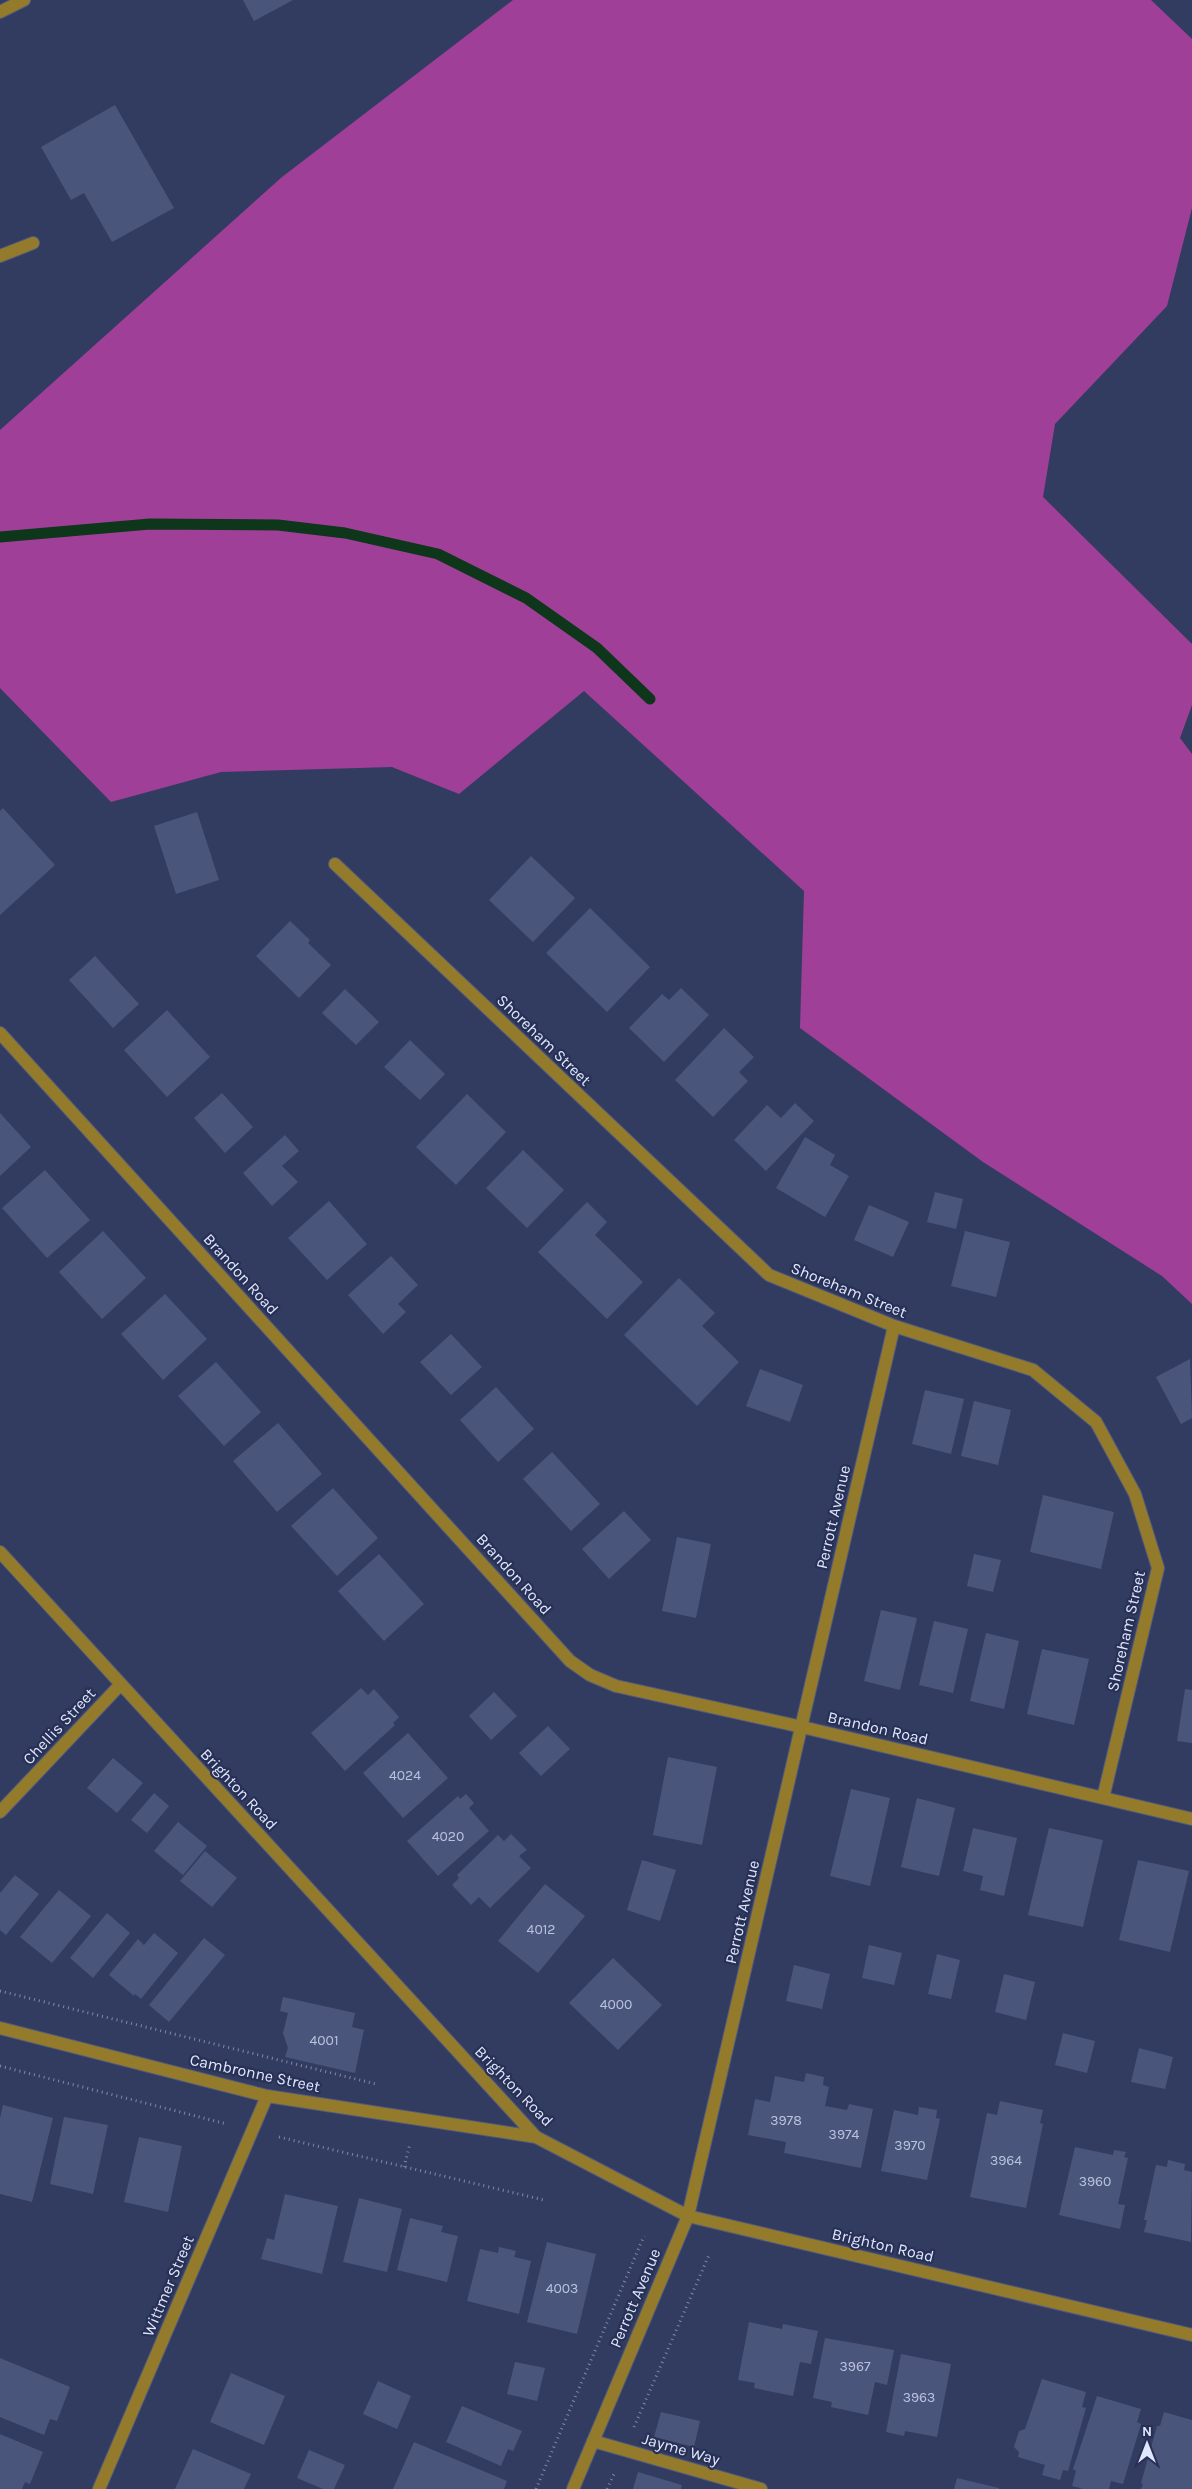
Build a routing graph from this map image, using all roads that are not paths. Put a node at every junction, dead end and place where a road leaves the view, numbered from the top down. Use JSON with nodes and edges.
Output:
{"nodes":[{"id":1,"x":24,"y":0,"type":"edge"},
{"id":2,"x":0,"y":12,"type":"edge"},
{"id":3,"x":33,"y":244,"type":"dead end"},
{"id":4,"x":0,"y":256,"type":"edge"},
{"id":5,"x":335,"y":864,"type":"dead end"},
{"id":6,"x":0,"y":1033,"type":"edge"},
{"id":7,"x":894,"y":1326,"type":"junction"},
{"id":8,"x":0,"y":1552,"type":"edge"},
{"id":9,"x":121,"y":1684,"type":"junction"},
{"id":10,"x":802,"y":1727,"type":"junction"},
{"id":11,"x":1103,"y":1798,"type":"junction"},
{"id":12,"x":0,"y":1812,"type":"edge"},
{"id":13,"x":1192,"y":1819,"type":"edge"},
{"id":14,"x":0,"y":2028,"type":"edge"},
{"id":15,"x":267,"y":2096,"type":"junction"},
{"id":16,"x":536,"y":2137,"type":"junction"},
{"id":17,"x":688,"y":2216,"type":"junction"},
{"id":18,"x":1192,"y":2335,"type":"edge"},
{"id":19,"x":593,"y":2441,"type":"junction"},
{"id":20,"x":99,"y":2489,"type":"edge"},
{"id":21,"x":573,"y":2489,"type":"edge"},
{"id":22,"x":761,"y":2489,"type":"edge"}],
"edges":[{"from":1,"to":2,"type":"street"},
{"from":3,"to":4,"type":"street"},
{"from":5,"to":7,"type":"street","name":"Shoreham Street"},
{"from":6,"to":10,"type":"street","name":"Brandon Road"},
{"from":7,"to":10,"type":"street","name":"Perrott Avenue"},
{"from":7,"to":11,"type":"street","name":"Shoreham Street"},
{"from":8,"to":9,"type":"street","name":"Brighton Road"},
{"from":9,"to":12,"type":"street","name":"Chellis Street"},
{"from":9,"to":16,"type":"street","name":"Brighton Road"},
{"from":10,"to":11,"type":"street","name":"Brandon Road"},
{"from":10,"to":17,"type":"street","name":"Perrott Avenue"},
{"from":11,"to":13,"type":"street","name":"Brandon Road"},
{"from":14,"to":15,"type":"street","name":"Cambronne Street"},
{"from":15,"to":16,"type":"street","name":"Cambronne Street"},
{"from":15,"to":20,"type":"street","name":"Wittmer Street"},
{"from":16,"to":17,"type":"street","name":"Brighton Road"},
{"from":17,"to":18,"type":"street","name":"Brighton Road"},
{"from":17,"to":19,"type":"street","name":"Perrott Avenue"},
{"from":19,"to":21,"type":"street","name":"Perrott Avenue"},
{"from":19,"to":22,"type":"street","name":"Jayme Way"}]}
